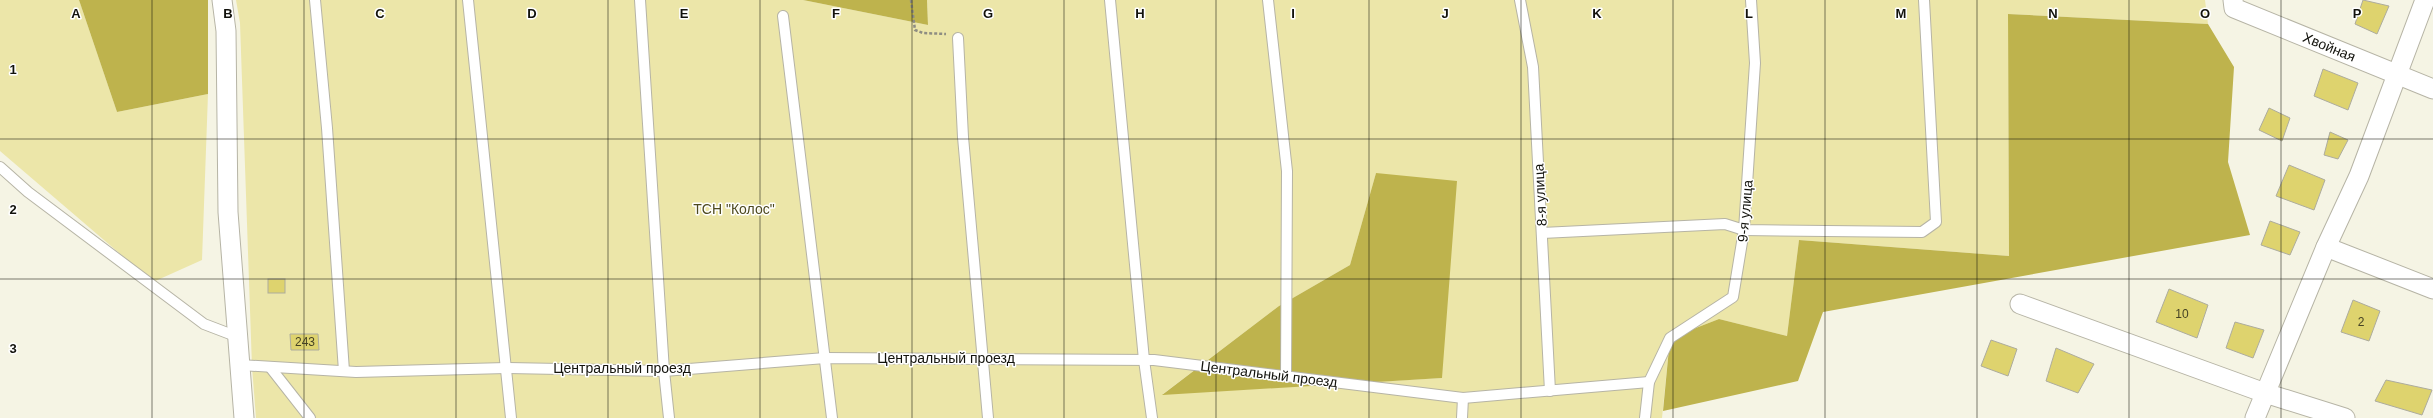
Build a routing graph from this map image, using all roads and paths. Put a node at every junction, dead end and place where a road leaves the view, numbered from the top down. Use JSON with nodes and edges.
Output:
{"nodes":[{"id":1,"x":222,"y":0,"type":"edge"},
{"id":2,"x":315,"y":0,"type":"edge"},
{"id":3,"x":468,"y":0,"type":"edge"},
{"id":4,"x":640,"y":0,"type":"edge"},
{"id":5,"x":911,"y":0,"type":"edge"},
{"id":6,"x":1110,"y":0,"type":"edge"},
{"id":7,"x":1268,"y":0,"type":"edge"},
{"id":8,"x":1520,"y":0,"type":"edge"},
{"id":9,"x":1750,"y":0,"type":"edge"},
{"id":10,"x":1924,"y":0,"type":"edge"},
{"id":11,"x":2233,"y":0,"type":"edge"},
{"id":12,"x":2425,"y":0,"type":"edge"},
{"id":13,"x":783,"y":16,"type":"dead end"},
{"id":14,"x":958,"y":38,"type":"joint"},
{"id":15,"x":2396,"y":75,"type":"junction"},
{"id":16,"x":2433,"y":89,"type":"edge"},
{"id":17,"x":0,"y":167,"type":"edge"},
{"id":18,"x":1744,"y":230,"type":"junction"},
{"id":19,"x":1542,"y":233,"type":"junction"},
{"id":20,"x":2326,"y":247,"type":"junction"},
{"id":21,"x":2433,"y":289,"type":"edge"},
{"id":22,"x":2020,"y":304,"type":"dead end"},
{"id":23,"x":238,"y":337,"type":"junction"},
{"id":24,"x":825,"y":358,"type":"junction"},
{"id":25,"x":982,"y":359,"type":"junction"},
{"id":26,"x":1144,"y":360,"type":"junction"},
{"id":27,"x":240,"y":365,"type":"junction"},
{"id":28,"x":270,"y":368,"type":"junction"},
{"id":29,"x":506,"y":368,"type":"junction"},
{"id":30,"x":344,"y":371,"type":"junction"},
{"id":31,"x":664,"y":371,"type":"junction"},
{"id":32,"x":1286,"y":376,"type":"junction"},
{"id":33,"x":1649,"y":382,"type":"junction"},
{"id":34,"x":1550,"y":391,"type":"junction"},
{"id":35,"x":2265,"y":393,"type":"junction"},
{"id":36,"x":1463,"y":398,"type":"junction"},
{"id":37,"x":244,"y":418,"type":"edge"},
{"id":38,"x":310,"y":418,"type":"edge"},
{"id":39,"x":511,"y":418,"type":"edge"},
{"id":40,"x":669,"y":418,"type":"edge"},
{"id":41,"x":832,"y":418,"type":"edge"},
{"id":42,"x":988,"y":418,"type":"edge"},
{"id":43,"x":1152,"y":418,"type":"edge"},
{"id":44,"x":1462,"y":418,"type":"edge"},
{"id":45,"x":1645,"y":418,"type":"edge"},
{"id":46,"x":2255,"y":418,"type":"edge"},
{"id":47,"x":2345,"y":418,"type":"edge"}],
"edges":[{"from":1,"to":23,"type":"street"},
{"from":2,"to":30,"type":"lane"},
{"from":3,"to":29,"type":"lane"},
{"from":4,"to":31,"type":"lane"},
{"from":5,"to":14,"type":"path"},
{"from":6,"to":26,"type":"lane"},
{"from":7,"to":32,"type":"lane"},
{"from":8,"to":19,"type":"lane","name":"8-я улица"},
{"from":9,"to":18,"type":"lane","name":"9-я улица"},
{"from":10,"to":18,"type":"lane"},
{"from":11,"to":15,"type":"street","name":"Хвойная"},
{"from":12,"to":15,"type":"street"},
{"from":13,"to":24,"type":"lane"},
{"from":14,"to":25,"type":"lane"},
{"from":15,"to":16,"type":"street","name":"Хвойная"},
{"from":15,"to":20,"type":"street"},
{"from":17,"to":23,"type":"lane"},
{"from":18,"to":19,"type":"lane"},
{"from":18,"to":33,"type":"lane","name":"9-я улица"},
{"from":19,"to":34,"type":"lane","name":"8-я улица"},
{"from":20,"to":21,"type":"street"},
{"from":20,"to":35,"type":"street"},
{"from":22,"to":35,"type":"street"},
{"from":23,"to":27,"type":"street"},
{"from":24,"to":25,"type":"lane","name":"Центральный проезд"},
{"from":24,"to":31,"type":"lane","name":"Центральный проезд"},
{"from":24,"to":41,"type":"lane"},
{"from":25,"to":26,"type":"lane","name":"Центральный проезд"},
{"from":25,"to":42,"type":"lane"},
{"from":26,"to":32,"type":"lane","name":"Центральный проезд"},
{"from":26,"to":43,"type":"lane"},
{"from":27,"to":28,"type":"lane","name":"Центральный проезд"},
{"from":27,"to":37,"type":"street"},
{"from":28,"to":30,"type":"lane","name":"Центральный проезд"},
{"from":28,"to":38,"type":"lane"},
{"from":29,"to":30,"type":"lane","name":"Центральный проезд"},
{"from":29,"to":31,"type":"lane","name":"Центральный проезд"},
{"from":29,"to":39,"type":"lane"},
{"from":31,"to":40,"type":"lane"},
{"from":32,"to":36,"type":"lane","name":"Центральный проезд"},
{"from":33,"to":34,"type":"lane","name":"Центральный проезд"},
{"from":33,"to":45,"type":"lane","name":"9-я улица"},
{"from":34,"to":36,"type":"lane","name":"Центральный проезд"},
{"from":35,"to":46,"type":"street"},
{"from":35,"to":47,"type":"street"},
{"from":36,"to":44,"type":"lane"}]}
